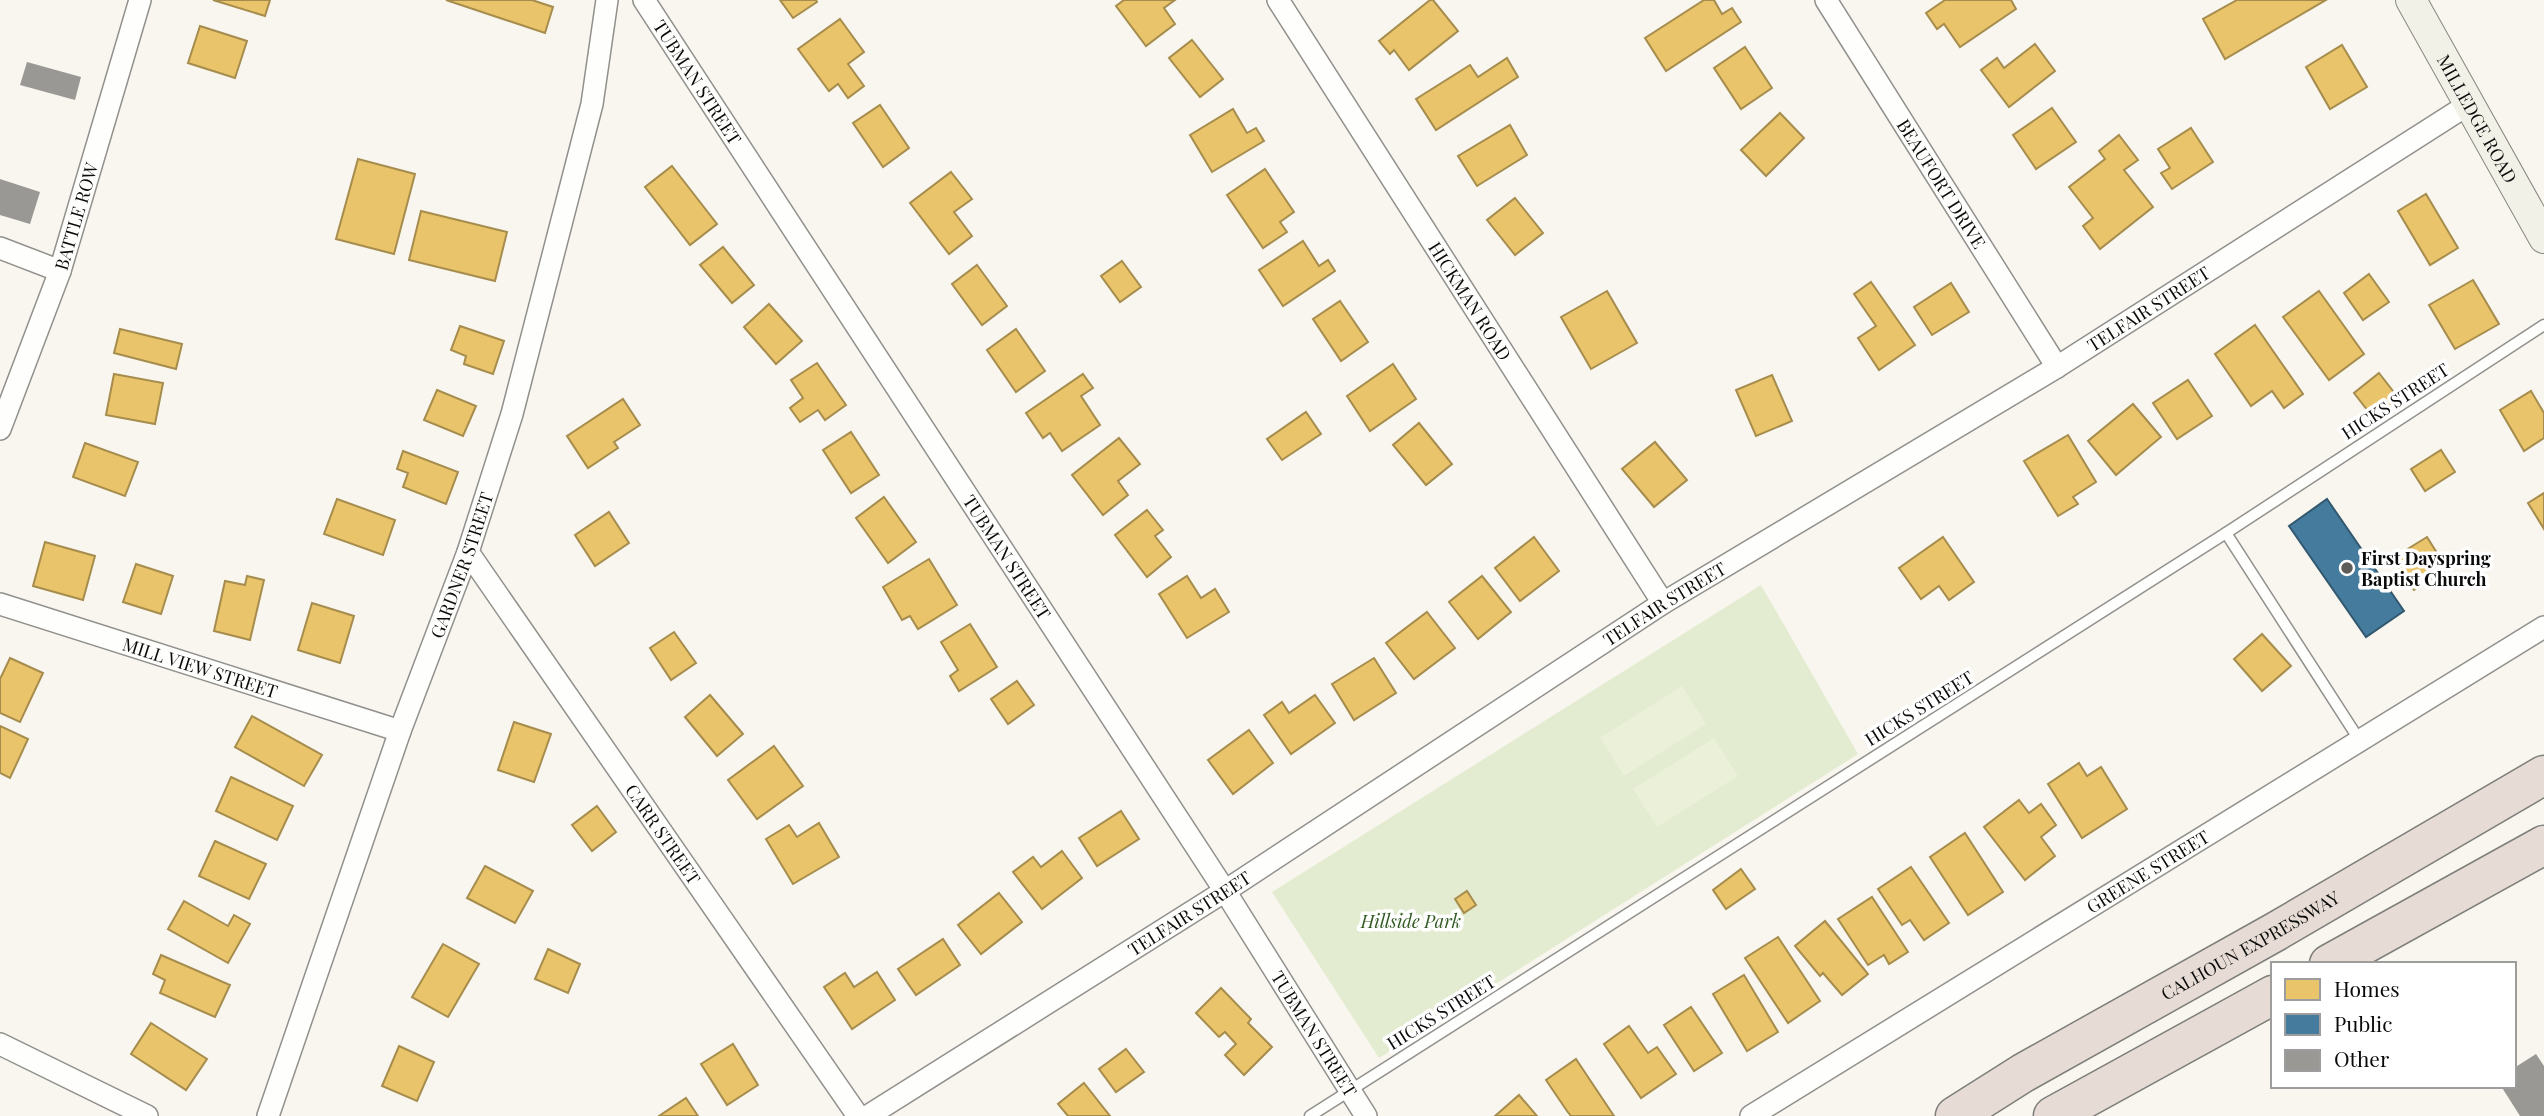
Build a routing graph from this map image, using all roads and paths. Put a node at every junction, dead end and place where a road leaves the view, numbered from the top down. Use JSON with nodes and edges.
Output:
{"nodes":[{"id":1,"x":140,"y":0,"type":"edge"},
{"id":2,"x":607,"y":0,"type":"edge"},
{"id":3,"x":644,"y":0,"type":"edge"},
{"id":4,"x":1278,"y":0,"type":"edge"},
{"id":5,"x":1826,"y":0,"type":"edge"},
{"id":6,"x":2411,"y":0,"type":"edge"},
{"id":7,"x":2469,"y":104,"type":"junction"},
{"id":8,"x":2544,"y":238,"type":"edge"},
{"id":9,"x":0,"y":248,"type":"edge"},
{"id":10,"x":60,"y":271,"type":"junction"},
{"id":11,"x":2544,"y":325,"type":"edge"},
{"id":12,"x":2057,"y":367,"type":"junction"},
{"id":13,"x":0,"y":429,"type":"edge"},
{"id":14,"x":2226,"y":533,"type":"junction"},
{"id":15,"x":468,"y":552,"type":"junction"},
{"id":16,"x":1663,"y":603,"type":"junction"},
{"id":17,"x":0,"y":604,"type":"edge"},
{"id":18,"x":2544,"y":627,"type":"edge"},
{"id":19,"x":400,"y":731,"type":"junction"},
{"id":20,"x":2360,"y":741,"type":"junction"},
{"id":21,"x":2544,"y":775,"type":"edge"},
{"id":22,"x":2544,"y":845,"type":"edge"},
{"id":23,"x":1225,"y":891,"type":"junction"},
{"id":24,"x":2333,"y":962,"type":"edge"},
{"id":25,"x":2271,"y":996,"type":"edge"},
{"id":26,"x":0,"y":1044,"type":"edge"},
{"id":27,"x":1351,"y":1090,"type":"junction"},
{"id":28,"x":147,"y":1116,"type":"edge"},
{"id":29,"x":268,"y":1116,"type":"edge"},
{"id":30,"x":858,"y":1116,"type":"edge"},
{"id":31,"x":868,"y":1116,"type":"edge"},
{"id":32,"x":1310,"y":1116,"type":"edge"},
{"id":33,"x":1366,"y":1116,"type":"edge"},
{"id":34,"x":1751,"y":1116,"type":"edge"},
{"id":35,"x":1955,"y":1116,"type":"edge"},
{"id":36,"x":2053,"y":1116,"type":"edge"}],
"edges":[{"from":1,"to":10,"type":"street","name":"BATTLE ROW"},
{"from":2,"to":15,"type":"street","name":"GARDNER STREET"},
{"from":3,"to":23,"type":"street","name":"TUBMAN STREET"},
{"from":4,"to":16,"type":"street","name":"HICKMAN ROAD"},
{"from":5,"to":12,"type":"street","name":"BEAUFORT DRIVE"},
{"from":6,"to":7,"type":"street","name":"MILLEDGE ROAD"},
{"from":7,"to":8,"type":"street","name":"MILLEDGE ROAD"},
{"from":7,"to":12,"type":"street","name":"TELFAIR STREET"},
{"from":9,"to":10,"type":"street"},
{"from":10,"to":13,"type":"street","name":"BATTLE ROW"},
{"from":11,"to":14,"type":"lane","name":"HICKS STREET"},
{"from":12,"to":16,"type":"street","name":"TELFAIR STREET"},
{"from":14,"to":20,"type":"lane"},
{"from":14,"to":27,"type":"lane","name":"HICKS STREET"},
{"from":15,"to":19,"type":"street","name":"GARDNER STREET"},
{"from":15,"to":30,"type":"street","name":"CARR STREET"},
{"from":16,"to":23,"type":"street","name":"TELFAIR STREET"},
{"from":17,"to":19,"type":"street","name":"MILL VIEW STREET"},
{"from":18,"to":20,"type":"street","name":"GREENE STREET"},
{"from":19,"to":29,"type":"street","name":"GARDNER STREET"},
{"from":20,"to":34,"type":"street","name":"GREENE STREET"},
{"from":21,"to":35,"type":"highway","name":"CALHOUN EXPRESSWAY"},
{"from":22,"to":24,"type":"highway"},
{"from":23,"to":27,"type":"street","name":"TUBMAN STREET"},
{"from":23,"to":31,"type":"street","name":"TELFAIR STREET"},
{"from":25,"to":36,"type":"highway"},
{"from":26,"to":28,"type":"street"},
{"from":27,"to":32,"type":"lane","name":"HICKS STREET"},
{"from":27,"to":33,"type":"street","name":"TUBMAN STREET"}]}
